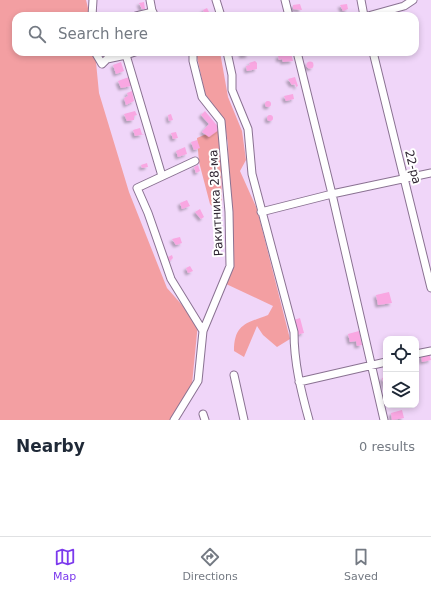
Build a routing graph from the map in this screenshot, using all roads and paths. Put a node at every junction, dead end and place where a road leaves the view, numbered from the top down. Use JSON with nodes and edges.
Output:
{"nodes":[{"id":1,"x":94,"y":0,"type":"edge"},
{"id":2,"x":150,"y":0,"type":"edge"},
{"id":3,"x":216,"y":0,"type":"edge"},
{"id":4,"x":285,"y":0,"type":"edge"},
{"id":5,"x":361,"y":0,"type":"edge"},
{"id":6,"x":413,"y":0,"type":"edge"},
{"id":7,"x":92,"y":12,"type":"edge"},
{"id":8,"x":153,"y":12,"type":"edge"},
{"id":9,"x":220,"y":12,"type":"edge"},
{"id":10,"x":287,"y":12,"type":"edge"},
{"id":11,"x":363,"y":12,"type":"edge"},
{"id":12,"x":382,"y":12,"type":"edge"},
{"id":13,"x":97,"y":56,"type":"edge"},
{"id":14,"x":121,"y":56,"type":"edge"},
{"id":15,"x":126,"y":56,"type":"edge"},
{"id":16,"x":193,"y":56,"type":"edge"},
{"id":17,"x":228,"y":56,"type":"edge"},
{"id":18,"x":298,"y":56,"type":"edge"},
{"id":19,"x":374,"y":56,"type":"edge"},
{"id":20,"x":195,"y":161,"type":"dead end"},
{"id":21,"x":431,"y":173,"type":"edge"},
{"id":22,"x":162,"y":176,"type":"junction"},
{"id":23,"x":404,"y":179,"type":"junction"},
{"id":24,"x":332,"y":194,"type":"junction"},
{"id":25,"x":261,"y":212,"type":"junction"},
{"id":26,"x":431,"y":288,"type":"edge"},
{"id":27,"x":203,"y":331,"type":"junction"},
{"id":28,"x":431,"y":351,"type":"edge"},
{"id":29,"x":419,"y":353,"type":"edge"},
{"id":30,"x":383,"y":363,"type":"edge"},
{"id":31,"x":371,"y":366,"type":"junction"},
{"id":32,"x":234,"y":375,"type":"dead end"},
{"id":33,"x":299,"y":382,"type":"junction"},
{"id":34,"x":174,"y":420,"type":"edge"},
{"id":35,"x":244,"y":420,"type":"edge"},
{"id":36,"x":309,"y":420,"type":"edge"},
{"id":37,"x":384,"y":420,"type":"edge"}],
"edges":[{"from":1,"to":7,"type":"street"},
{"from":2,"to":8,"type":"street"},
{"from":3,"to":9,"type":"street"},
{"from":4,"to":10,"type":"street"},
{"from":5,"to":11,"type":"street"},
{"from":6,"to":12,"type":"street"},
{"from":13,"to":14,"type":"street"},
{"from":15,"to":22,"type":"street"},
{"from":16,"to":27,"type":"street","name":"Ракитника 28-ма"},
{"from":17,"to":25,"type":"street"},
{"from":18,"to":24,"type":"street"},
{"from":19,"to":23,"type":"street","name":"22-ра"},
{"from":20,"to":22,"type":"street"},
{"from":21,"to":23,"type":"street"},
{"from":22,"to":27,"type":"street"},
{"from":23,"to":24,"type":"street"},
{"from":23,"to":26,"type":"street","name":"22-ра"},
{"from":24,"to":25,"type":"street"},
{"from":24,"to":31,"type":"street"},
{"from":25,"to":33,"type":"street"},
{"from":27,"to":34,"type":"street","name":"Ракитника 28-ма"},
{"from":28,"to":29,"type":"street"},
{"from":30,"to":31,"type":"street"},
{"from":31,"to":33,"type":"street"},
{"from":31,"to":37,"type":"street"},
{"from":32,"to":35,"type":"street"},
{"from":33,"to":36,"type":"street"}]}
